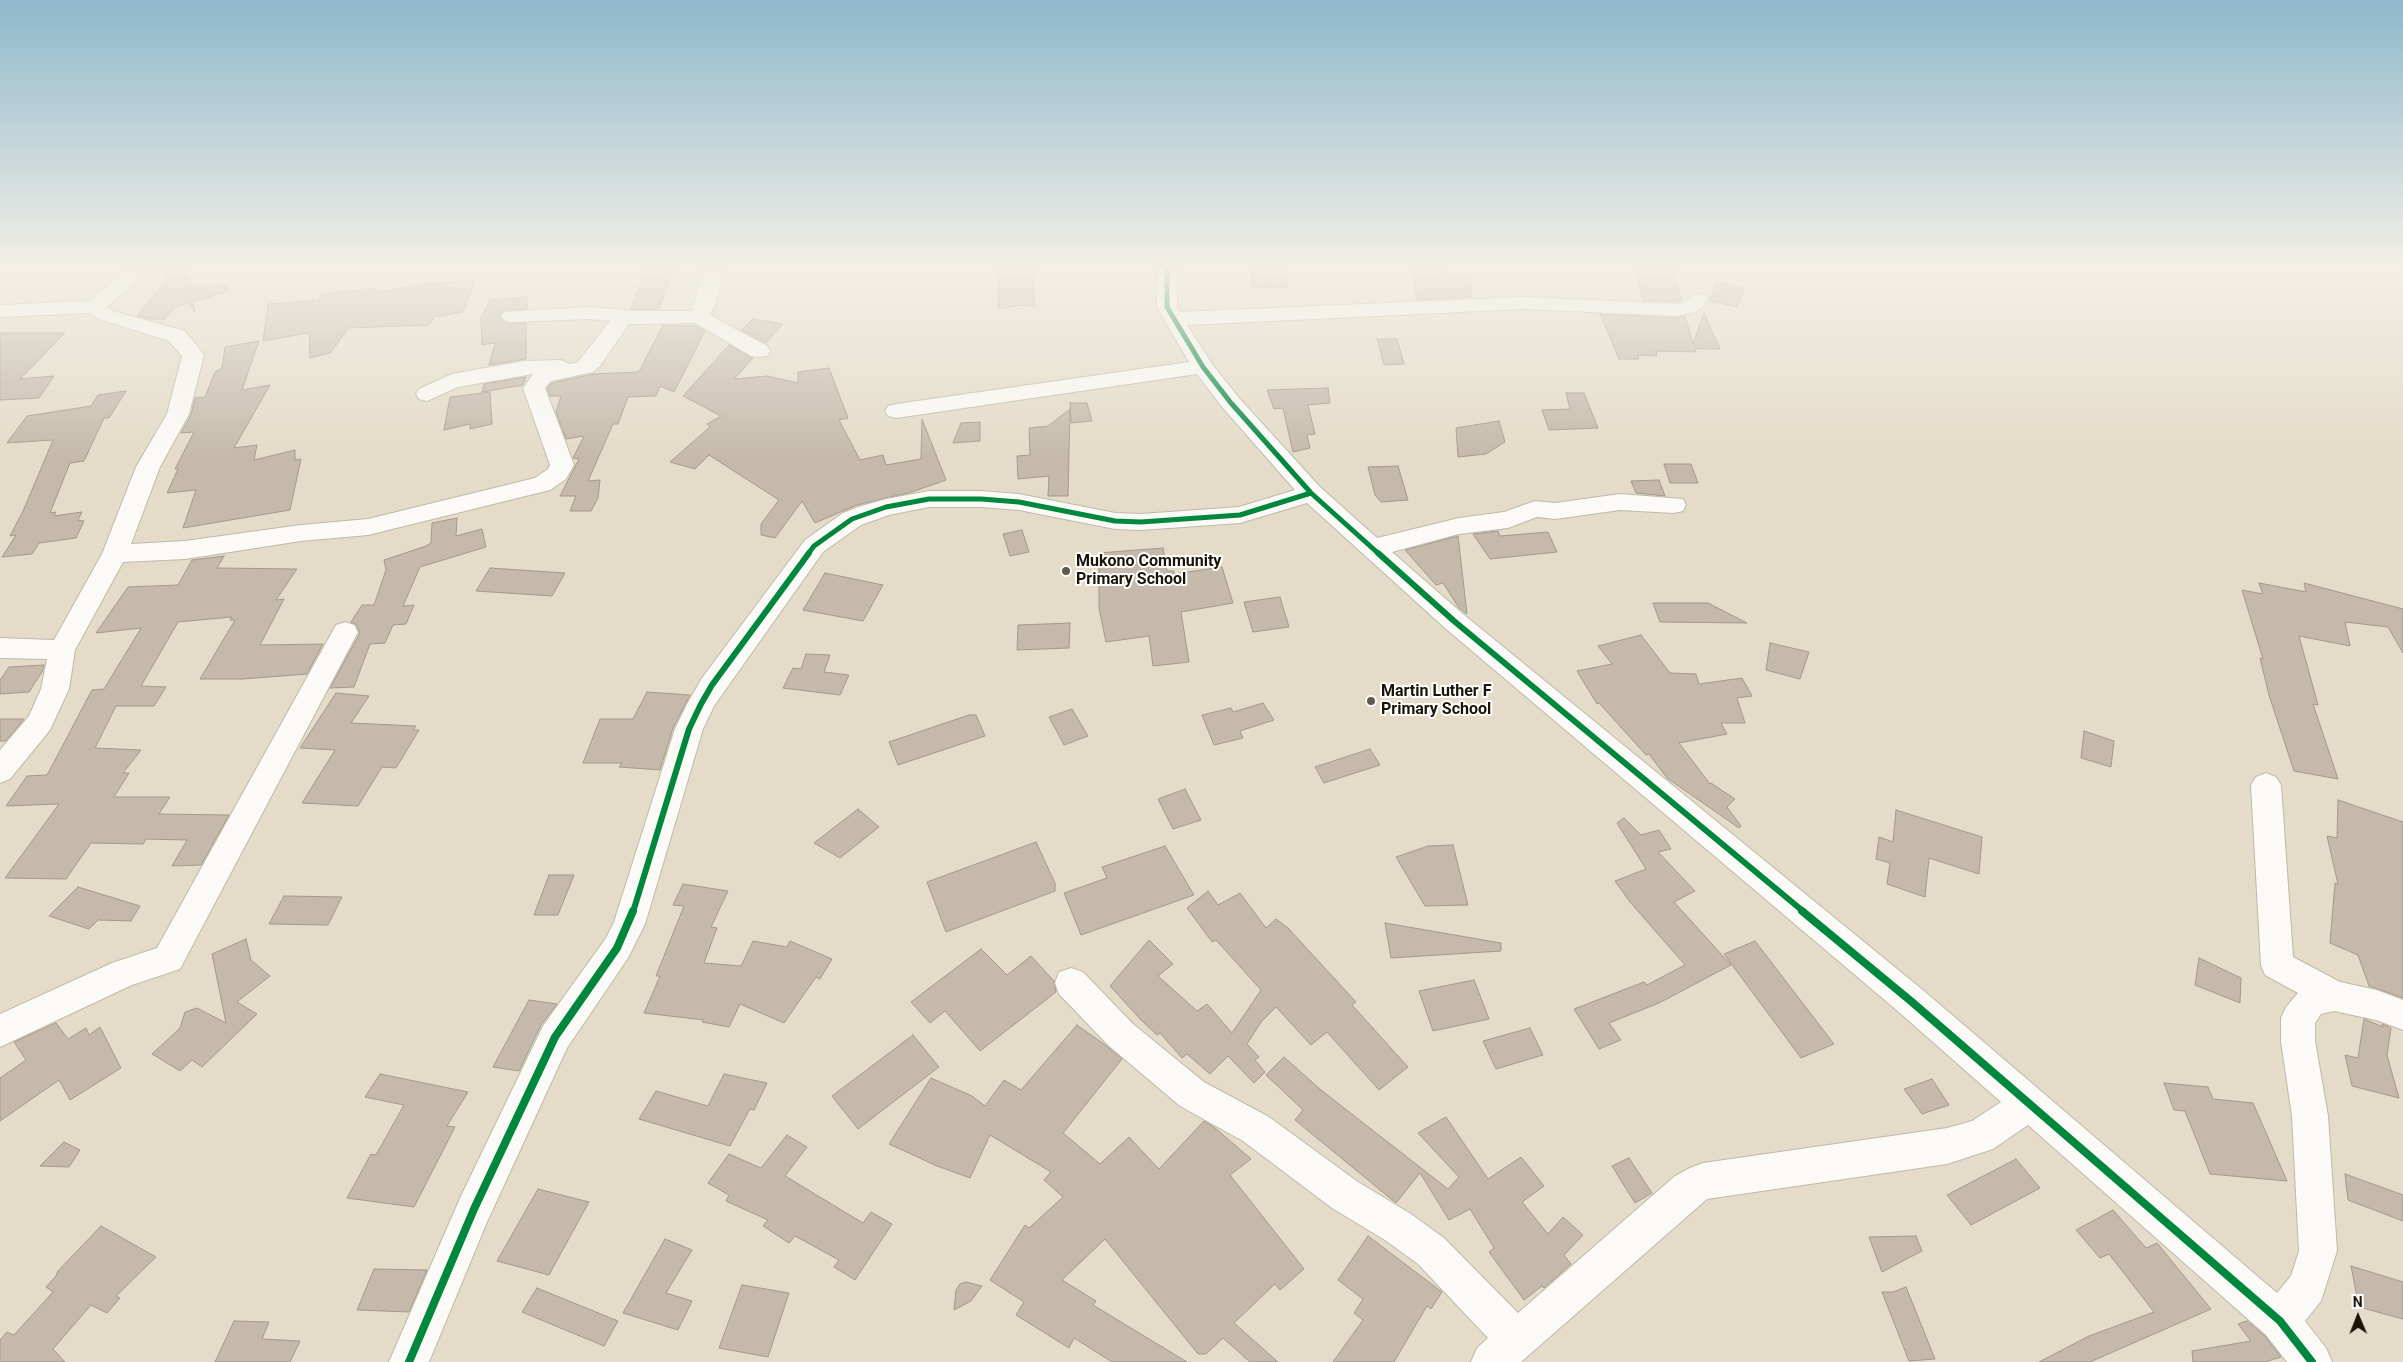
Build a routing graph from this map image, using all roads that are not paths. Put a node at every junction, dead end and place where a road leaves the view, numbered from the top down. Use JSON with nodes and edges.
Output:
{"nodes":[{"id":1,"x":162,"y":332,"type":"edge"},
{"id":2,"x":614,"y":332,"type":"edge"},
{"id":3,"x":725,"y":332,"type":"edge"},
{"id":4,"x":1180,"y":332,"type":"edge"},
{"id":5,"x":759,"y":351,"type":"dead end"},
{"id":6,"x":585,"y":367,"type":"junction"},
{"id":7,"x":1203,"y":367,"type":"junction"},
{"id":8,"x":426,"y":394,"type":"dead end"},
{"id":9,"x":896,"y":411,"type":"dead end"},
{"id":10,"x":1311,"y":493,"type":"junction"},
{"id":11,"x":1674,"y":505,"type":"dead end"},
{"id":12,"x":1373,"y":548,"type":"junction"},
{"id":13,"x":115,"y":554,"type":"junction"},
{"id":14,"x":346,"y":632,"type":"dead end"},
{"id":15,"x":0,"y":648,"type":"edge"},
{"id":16,"x":62,"y":650,"type":"junction"},
{"id":17,"x":0,"y":771,"type":"edge"},
{"id":18,"x":2266,"y":785,"type":"dead end"},
{"id":19,"x":1071,"y":983,"type":"dead end"},
{"id":20,"x":2334,"y":996,"type":"junction"},
{"id":21,"x":2403,"y":1015,"type":"edge"},
{"id":22,"x":0,"y":1031,"type":"edge"},
{"id":23,"x":2028,"y":1102,"type":"junction"},
{"id":24,"x":2280,"y":1321,"type":"junction"},
{"id":25,"x":1504,"y":1350,"type":"edge"},
{"id":26,"x":409,"y":1362,"type":"edge"},
{"id":27,"x":2312,"y":1362,"type":"edge"}],
"edges":[{"from":1,"to":13,"type":"street"},
{"from":2,"to":6,"type":"street"},
{"from":3,"to":5,"type":"street"},
{"from":4,"to":7,"type":"street"},
{"from":6,"to":8,"type":"street"},
{"from":6,"to":13,"type":"street"},
{"from":7,"to":9,"type":"street"},
{"from":7,"to":10,"type":"street"},
{"from":10,"to":12,"type":"street"},
{"from":10,"to":26,"type":"street"},
{"from":11,"to":12,"type":"street"},
{"from":12,"to":23,"type":"street"},
{"from":13,"to":16,"type":"street"},
{"from":14,"to":22,"type":"street"},
{"from":15,"to":16,"type":"street"},
{"from":16,"to":17,"type":"street"},
{"from":18,"to":20,"type":"street"},
{"from":19,"to":25,"type":"street"},
{"from":20,"to":21,"type":"street"},
{"from":20,"to":24,"type":"street"},
{"from":23,"to":24,"type":"street"},
{"from":23,"to":25,"type":"street"},
{"from":24,"to":27,"type":"street"}]}
